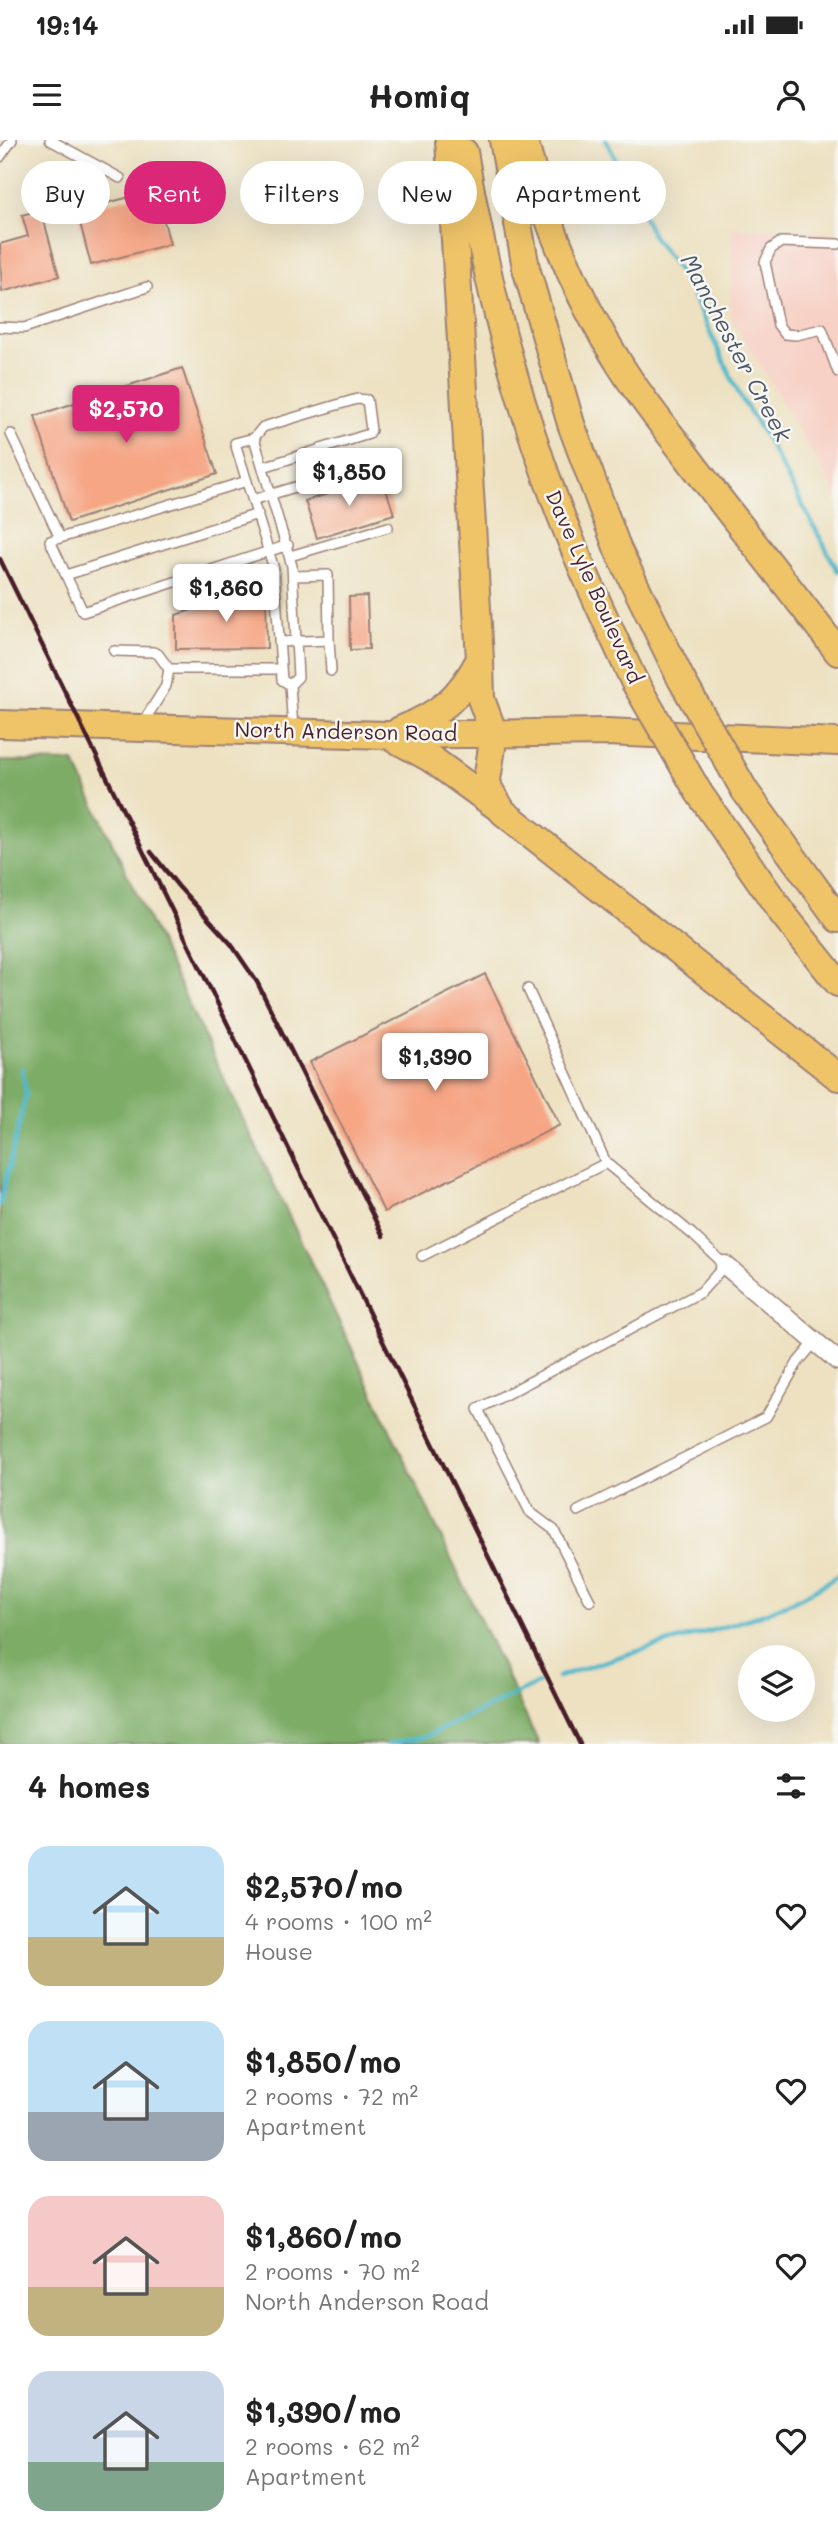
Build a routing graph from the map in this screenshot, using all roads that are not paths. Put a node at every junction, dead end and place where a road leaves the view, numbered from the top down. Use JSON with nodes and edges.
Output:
{"nodes":[{"id":1,"x":12,"y":140,"type":"edge"},
{"id":2,"x":50,"y":140,"type":"edge"},
{"id":3,"x":449,"y":140,"type":"edge"},
{"id":4,"x":462,"y":140,"type":"edge"},
{"id":5,"x":503,"y":140,"type":"edge"},
{"id":6,"x":524,"y":140,"type":"edge"},
{"id":7,"x":0,"y":157,"type":"edge"},
{"id":8,"x":120,"y":178,"type":"dead end"},
{"id":9,"x":838,"y":244,"type":"edge"},
{"id":10,"x":147,"y":287,"type":"dead end"},
{"id":11,"x":0,"y":327,"type":"edge"},
{"id":12,"x":838,"y":372,"type":"edge"},
{"id":13,"x":11,"y":434,"type":"dead end"},
{"id":14,"x":254,"y":438,"type":"junction"},
{"id":15,"x":373,"y":463,"type":"dead end"},
{"id":16,"x":263,"y":467,"type":"junction"},
{"id":17,"x":247,"y":481,"type":"junction"},
{"id":18,"x":271,"y":494,"type":"junction"},
{"id":19,"x":253,"y":500,"type":"junction"},
{"id":20,"x":258,"y":514,"type":"junction"},
{"id":21,"x":388,"y":527,"type":"dead end"},
{"id":22,"x":55,"y":540,"type":"junction"},
{"id":23,"x":288,"y":545,"type":"junction"},
{"id":24,"x":270,"y":551,"type":"junction"},
{"id":25,"x":290,"y":556,"type":"junction"},
{"id":26,"x":66,"y":575,"type":"junction"},
{"id":27,"x":293,"y":576,"type":"junction"},
{"id":28,"x":329,"y":640,"type":"junction"},
{"id":29,"x":279,"y":642,"type":"junction"},
{"id":30,"x":296,"y":642,"type":"junction"},
{"id":31,"x":114,"y":651,"type":"dead end"},
{"id":32,"x":838,"y":652,"type":"edge"},
{"id":33,"x":480,"y":659,"type":"junction"},
{"id":34,"x":169,"y":669,"type":"junction"},
{"id":35,"x":281,"y":670,"type":"junction"},
{"id":36,"x":331,"y":671,"type":"dead end"},
{"id":37,"x":290,"y":685,"type":"junction"},
{"id":38,"x":0,"y":724,"type":"edge"},
{"id":39,"x":140,"y":727,"type":"junction"},
{"id":40,"x":293,"y":730,"type":"junction"},
{"id":41,"x":494,"y":734,"type":"junction"},
{"id":42,"x":387,"y":735,"type":"junction"},
{"id":43,"x":838,"y":741,"type":"edge"},
{"id":44,"x":503,"y":812,"type":"junction"},
{"id":45,"x":838,"y":919,"type":"edge"},
{"id":46,"x":838,"y":983,"type":"edge"},
{"id":47,"x":528,"y":989,"type":"dead end"},
{"id":48,"x":838,"y":1077,"type":"edge"},
{"id":49,"x":606,"y":1163,"type":"junction"},
{"id":50,"x":422,"y":1256,"type":"dead end"},
{"id":51,"x":725,"y":1265,"type":"junction"},
{"id":52,"x":816,"y":1342,"type":"junction"},
{"id":53,"x":838,"y":1361,"type":"edge"},
{"id":54,"x":578,"y":1511,"type":"dead end"},
{"id":55,"x":590,"y":1601,"type":"dead end"}],
"edges":[{"from":1,"to":7,"type":"lane"},
{"from":2,"to":8,"type":"lane"},
{"from":3,"to":33,"type":"main road"},
{"from":4,"to":46,"type":"main road","name":"Dave Lyle Boulevard","bridge":true},
{"from":5,"to":45,"type":"main road","name":"Dave Lyle Boulevard","bridge":true},
{"from":6,"to":32,"type":"main road"},
{"from":9,"to":12,"type":"lane"},
{"from":10,"to":11,"type":"lane"},
{"from":13,"to":22,"type":"lane"},
{"from":14,"to":16,"type":"lane"},
{"from":14,"to":16,"type":"lane"},
{"from":14,"to":17,"type":"lane"},
{"from":15,"to":18,"type":"lane"},
{"from":16,"to":18,"type":"lane"},
{"from":17,"to":19,"type":"lane"},
{"from":17,"to":22,"type":"lane"},
{"from":18,"to":19,"type":"lane"},
{"from":18,"to":23,"type":"lane"},
{"from":19,"to":20,"type":"lane"},
{"from":20,"to":24,"type":"lane"},
{"from":20,"to":26,"type":"lane"},
{"from":21,"to":25,"type":"lane"},
{"from":22,"to":26,"type":"lane"},
{"from":23,"to":24,"type":"lane"},
{"from":23,"to":25,"type":"lane"},
{"from":24,"to":26,"type":"lane"},
{"from":24,"to":29,"type":"lane"},
{"from":25,"to":27,"type":"lane"},
{"from":27,"to":28,"type":"lane"},
{"from":27,"to":30,"type":"lane"},
{"from":28,"to":30,"type":"lane"},
{"from":28,"to":36,"type":"lane"},
{"from":29,"to":30,"type":"lane"},
{"from":29,"to":35,"type":"lane"},
{"from":30,"to":37,"type":"lane"},
{"from":31,"to":34,"type":"lane"},
{"from":33,"to":41,"type":"main road"},
{"from":33,"to":42,"type":"main road"},
{"from":34,"to":35,"type":"lane"},
{"from":34,"to":39,"type":"lane"},
{"from":35,"to":37,"type":"lane"},
{"from":37,"to":40,"type":"lane"},
{"from":38,"to":39,"type":"main road","name":"North Anderson Road"},
{"from":39,"to":40,"type":"main road","name":"North Anderson Road"},
{"from":40,"to":42,"type":"main road","name":"North Anderson Road"},
{"from":41,"to":42,"type":"main road","name":"North Anderson Road"},
{"from":41,"to":43,"type":"main road","name":"North Anderson Road"},
{"from":41,"to":44,"type":"main road"},
{"from":42,"to":44,"type":"main road"},
{"from":44,"to":48,"type":"main road"},
{"from":47,"to":49,"type":"lane"},
{"from":49,"to":50,"type":"lane"},
{"from":49,"to":51,"type":"lane"},
{"from":51,"to":52,"type":"street"},
{"from":51,"to":55,"type":"lane"},
{"from":52,"to":53,"type":"street"},
{"from":52,"to":54,"type":"lane"}]}
